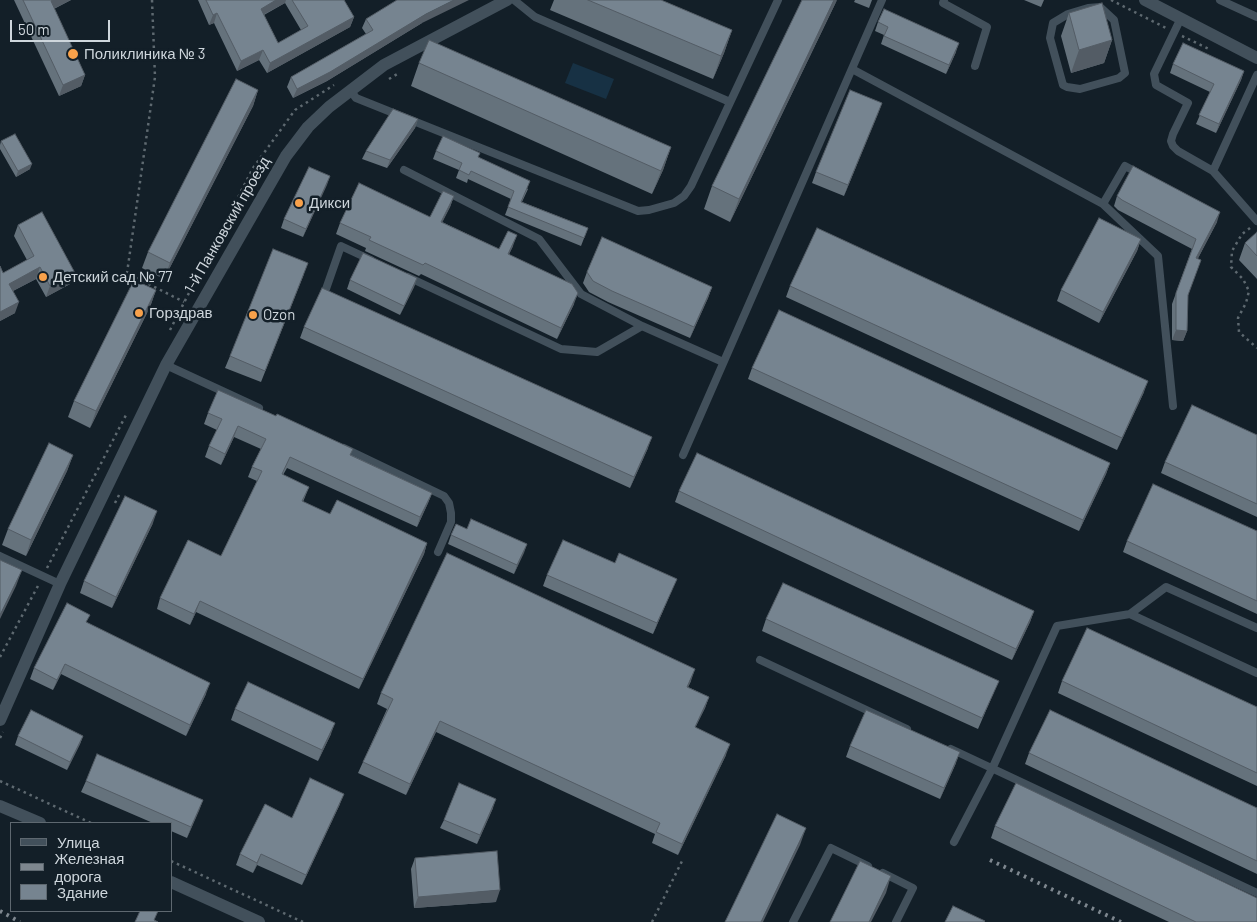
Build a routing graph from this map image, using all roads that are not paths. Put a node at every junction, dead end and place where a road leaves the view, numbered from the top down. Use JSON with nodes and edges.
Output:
{"nodes":[{"id":1,"x":507,"y":0,"type":"edge"},
{"id":2,"x":514,"y":0,"type":"edge"},
{"id":3,"x":778,"y":0,"type":"edge"},
{"id":4,"x":882,"y":0,"type":"edge"},
{"id":5,"x":1220,"y":0,"type":"edge"},
{"id":6,"x":941,"y":1,"type":"edge"},
{"id":7,"x":1154,"y":2,"type":"edge"},
{"id":8,"x":1101,"y":3,"type":"edge"},
{"id":9,"x":1257,"y":17,"type":"edge"},
{"id":10,"x":1181,"y":18,"type":"junction"},
{"id":11,"x":1257,"y":58,"type":"edge"},
{"id":12,"x":975,"y":66,"type":"dead end"},
{"id":13,"x":852,"y":69,"type":"junction"},
{"id":14,"x":1257,"y":75,"type":"edge"},
{"id":15,"x":350,"y":90,"type":"junction"},
{"id":16,"x":730,"y":102,"type":"junction"},
{"id":17,"x":404,"y":170,"type":"dead end"},
{"id":18,"x":1213,"y":171,"type":"junction"},
{"id":19,"x":1150,"y":179,"type":"edge"},
{"id":20,"x":1103,"y":204,"type":"junction"},
{"id":21,"x":1257,"y":222,"type":"edge"},
{"id":22,"x":377,"y":262,"type":"edge"},
{"id":23,"x":403,"y":275,"type":"edge"},
{"id":24,"x":326,"y":289,"type":"edge"},
{"id":25,"x":642,"y":326,"type":"junction"},
{"id":26,"x":723,"y":362,"type":"junction"},
{"id":27,"x":166,"y":365,"type":"junction"},
{"id":28,"x":1173,"y":406,"type":"dead end"},
{"id":29,"x":270,"y":413,"type":"edge"},
{"id":30,"x":341,"y":447,"type":"edge"},
{"id":31,"x":683,"y":455,"type":"dead end"},
{"id":32,"x":438,"y":552,"type":"dead end"},
{"id":33,"x":0,"y":556,"type":"edge"},
{"id":34,"x":60,"y":584,"type":"junction"},
{"id":35,"x":1130,"y":614,"type":"junction"},
{"id":36,"x":1257,"y":628,"type":"edge"},
{"id":37,"x":760,"y":660,"type":"dead end"},
{"id":38,"x":1257,"y":673,"type":"edge"},
{"id":39,"x":0,"y":720,"type":"edge"},
{"id":40,"x":912,"y":731,"type":"edge"},
{"id":41,"x":947,"y":748,"type":"edge"},
{"id":42,"x":992,"y":768,"type":"junction"},
{"id":43,"x":0,"y":806,"type":"edge"},
{"id":44,"x":38,"y":822,"type":"edge"},
{"id":45,"x":954,"y":842,"type":"dead end"},
{"id":46,"x":172,"y":882,"type":"edge"},
{"id":47,"x":1257,"y":894,"type":"edge"},
{"id":48,"x":260,"y":922,"type":"edge"},
{"id":49,"x":793,"y":922,"type":"edge"},
{"id":50,"x":896,"y":922,"type":"edge"}],
"edges":[{"from":1,"to":15,"type":"street","name":"1-й Панковский проезд"},
{"from":2,"to":16,"type":"lane"},
{"from":3,"to":16,"type":"lane"},
{"from":4,"to":13,"type":"lane"},
{"from":5,"to":9,"type":"lane"},
{"from":6,"to":12,"type":"lane"},
{"from":7,"to":10,"type":"street"},
{"from":8,"to":8,"type":"lane"},
{"from":10,"to":11,"type":"street"},
{"from":10,"to":18,"type":"lane"},
{"from":13,"to":20,"type":"lane"},
{"from":13,"to":26,"type":"lane"},
{"from":14,"to":18,"type":"lane"},
{"from":15,"to":16,"type":"lane"},
{"from":15,"to":27,"type":"street","name":"1-й Панковский проезд"},
{"from":17,"to":25,"type":"lane"},
{"from":18,"to":21,"type":"lane"},
{"from":19,"to":20,"type":"lane"},
{"from":20,"to":28,"type":"lane"},
{"from":22,"to":24,"type":"lane"},
{"from":23,"to":25,"type":"lane"},
{"from":25,"to":26,"type":"lane"},
{"from":26,"to":31,"type":"lane"},
{"from":27,"to":29,"type":"lane"},
{"from":27,"to":34,"type":"street","name":"1-й Панковский проезд"},
{"from":30,"to":32,"type":"lane"},
{"from":33,"to":34,"type":"lane"},
{"from":34,"to":39,"type":"street","name":"1-й Панковский проезд"},
{"from":35,"to":36,"type":"lane"},
{"from":35,"to":38,"type":"lane"},
{"from":35,"to":42,"type":"lane"},
{"from":37,"to":40,"type":"lane"},
{"from":41,"to":42,"type":"lane"},
{"from":42,"to":45,"type":"lane"},
{"from":42,"to":47,"type":"lane"},
{"from":43,"to":44,"type":"street"},
{"from":46,"to":48,"type":"street"},
{"from":49,"to":50,"type":"lane"}]}
